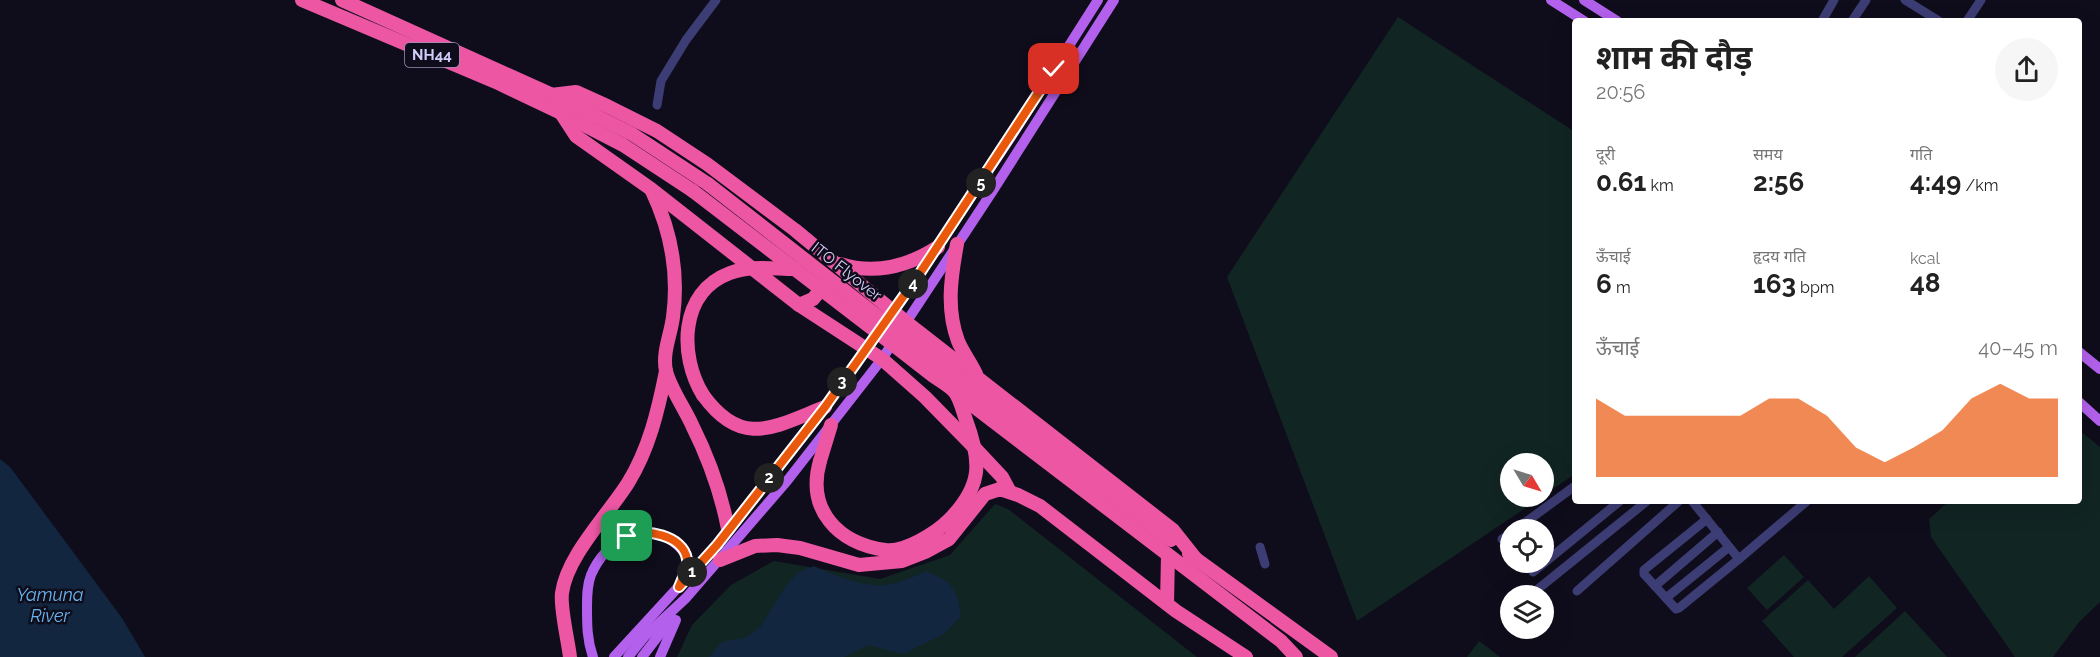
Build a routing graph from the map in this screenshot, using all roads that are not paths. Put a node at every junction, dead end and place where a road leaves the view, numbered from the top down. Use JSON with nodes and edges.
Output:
{"nodes":[{"id":1,"x":302,"y":0,"type":"edge"},
{"id":2,"x":342,"y":0,"type":"edge"},
{"id":3,"x":716,"y":0,"type":"edge"},
{"id":4,"x":1098,"y":0,"type":"edge"},
{"id":5,"x":1114,"y":0,"type":"edge"},
{"id":6,"x":1551,"y":0,"type":"edge"},
{"id":7,"x":1584,"y":0,"type":"edge"},
{"id":8,"x":1834,"y":0,"type":"edge"},
{"id":9,"x":1866,"y":0,"type":"edge"},
{"id":10,"x":1905,"y":0,"type":"edge"},
{"id":11,"x":1981,"y":0,"type":"edge"},
{"id":12,"x":1579,"y":18,"type":"edge"},
{"id":13,"x":1612,"y":18,"type":"edge"},
{"id":14,"x":1824,"y":18,"type":"edge"},
{"id":15,"x":1854,"y":18,"type":"edge"},
{"id":16,"x":1934,"y":18,"type":"edge"},
{"id":17,"x":1969,"y":18,"type":"edge"},
{"id":18,"x":551,"y":95,"type":"junction"},
{"id":19,"x":657,"y":105,"type":"dead end"},
{"id":20,"x":561,"y":113,"type":"junction"},
{"id":21,"x":651,"y":189,"type":"junction"},
{"id":22,"x":957,"y":244,"type":"junction"},
{"id":23,"x":938,"y":247,"type":"junction"},
{"id":24,"x":833,"y":262,"type":"junction"},
{"id":25,"x":795,"y":269,"type":"junction"},
{"id":26,"x":799,"y":305,"type":"junction"},
{"id":27,"x":894,"y":311,"type":"junction"},
{"id":28,"x":906,"y":322,"type":"junction"},
{"id":29,"x":866,"y":348,"type":"junction"},
{"id":30,"x":2082,"y":354,"type":"edge"},
{"id":31,"x":882,"y":359,"type":"junction"},
{"id":32,"x":2100,"y":369,"type":"edge"},
{"id":33,"x":666,"y":371,"type":"junction"},
{"id":34,"x":979,"y":378,"type":"junction"},
{"id":35,"x":955,"y":392,"type":"junction"},
{"id":36,"x":2082,"y":405,"type":"edge"},
{"id":37,"x":825,"y":407,"type":"junction"},
{"id":38,"x":2100,"y":421,"type":"edge"},
{"id":39,"x":831,"y":425,"type":"junction"},
{"id":40,"x":1572,"y":488,"type":"edge"},
{"id":41,"x":1010,"y":492,"type":"junction"},
{"id":42,"x":1616,"y":504,"type":"edge"},
{"id":43,"x":1643,"y":504,"type":"edge"},
{"id":44,"x":1676,"y":504,"type":"edge"},
{"id":45,"x":1694,"y":504,"type":"edge"},
{"id":46,"x":1803,"y":504,"type":"edge"},
{"id":47,"x":1530,"y":519,"type":"edge"},
{"id":48,"x":1707,"y":519,"type":"junction"},
{"id":49,"x":728,"y":529,"type":"junction"},
{"id":50,"x":1718,"y":532,"type":"junction"},
{"id":51,"x":1729,"y":546,"type":"junction"},
{"id":52,"x":1260,"y":547,"type":"dead end"},
{"id":53,"x":1167,"y":548,"type":"junction"},
{"id":54,"x":1554,"y":555,"type":"edge"},
{"id":55,"x":1196,"y":559,"type":"junction"},
{"id":56,"x":1739,"y":559,"type":"junction"},
{"id":57,"x":720,"y":560,"type":"junction"},
{"id":58,"x":1265,"y":564,"type":"dead end"},
{"id":59,"x":1543,"y":585,"type":"edge"},
{"id":60,"x":1655,"y":586,"type":"junction"},
{"id":61,"x":679,"y":587,"type":"junction"},
{"id":62,"x":1576,"y":591,"type":"dead end"},
{"id":63,"x":686,"y":598,"type":"junction"},
{"id":64,"x":1666,"y":598,"type":"junction"},
{"id":65,"x":1167,"y":604,"type":"junction"},
{"id":66,"x":1199,"y":628,"type":"junction"},
{"id":67,"x":570,"y":657,"type":"edge"},
{"id":68,"x":593,"y":657,"type":"edge"},
{"id":69,"x":614,"y":657,"type":"edge"},
{"id":70,"x":628,"y":657,"type":"edge"},
{"id":71,"x":642,"y":657,"type":"edge"},
{"id":72,"x":660,"y":657,"type":"edge"},
{"id":73,"x":1233,"y":657,"type":"edge"},
{"id":74,"x":1246,"y":657,"type":"edge"},
{"id":75,"x":1296,"y":657,"type":"edge"},
{"id":76,"x":1332,"y":657,"type":"edge"}],
"edges":[{"from":1,"to":20,"type":"highway","number":"NH44"},
{"from":2,"to":18,"type":"highway","number":"NH44"},
{"from":3,"to":19,"type":"street"},
{"from":4,"to":23,"type":"main road"},
{"from":5,"to":22,"type":"main road"},
{"from":6,"to":12,"type":"main road"},
{"from":7,"to":13,"type":"main road"},
{"from":8,"to":14,"type":"street"},
{"from":9,"to":15,"type":"street"},
{"from":10,"to":16,"type":"street"},
{"from":11,"to":17,"type":"street"},
{"from":18,"to":24,"type":"highway"},
{"from":18,"to":53,"type":"highway","name":"ITO Flyover","number":"NH44","bridge":true},
{"from":20,"to":21,"type":"highway"},
{"from":20,"to":25,"type":"highway","name":"ITO Flyover","number":"NH44","bridge":true},
{"from":21,"to":26,"type":"highway"},
{"from":21,"to":33,"type":"highway"},
{"from":22,"to":28,"type":"main road"},
{"from":22,"to":34,"type":"highway"},
{"from":23,"to":24,"type":"highway"},
{"from":23,"to":27,"type":"main road"},
{"from":24,"to":26,"type":"highway"},
{"from":24,"to":27,"type":"highway"},
{"from":25,"to":35,"type":"highway","name":"ITO Flyover","bridge":true},
{"from":25,"to":37,"type":"highway","bridge":true},
{"from":26,"to":29,"type":"highway"},
{"from":27,"to":28,"type":"highway"},
{"from":27,"to":29,"type":"main road"},
{"from":28,"to":31,"type":"main road"},
{"from":28,"to":34,"type":"highway"},
{"from":29,"to":31,"type":"highway"},
{"from":29,"to":37,"type":"main road"},
{"from":30,"to":32,"type":"main road"},
{"from":31,"to":39,"type":"main road"},
{"from":31,"to":41,"type":"highway"},
{"from":33,"to":49,"type":"highway"},
{"from":33,"to":67,"type":"highway"},
{"from":34,"to":55,"type":"highway"},
{"from":35,"to":39,"type":"highway","bridge":true},
{"from":35,"to":53,"type":"highway","name":"ITO Flyover"},
{"from":36,"to":38,"type":"main road"},
{"from":37,"to":49,"type":"main road"},
{"from":39,"to":57,"type":"main road"},
{"from":40,"to":47,"type":"street"},
{"from":41,"to":57,"type":"highway"},
{"from":41,"to":65,"type":"highway"},
{"from":42,"to":54,"type":"street"},
{"from":43,"to":59,"type":"street"},
{"from":44,"to":62,"type":"street"},
{"from":45,"to":48,"type":"street"},
{"from":46,"to":56,"type":"street"},
{"from":48,"to":50,"type":"street"},
{"from":48,"to":60,"type":"street"},
{"from":49,"to":61,"type":"main road"},
{"from":50,"to":51,"type":"street"},
{"from":50,"to":60,"type":"street"},
{"from":51,"to":56,"type":"street"},
{"from":51,"to":64,"type":"street"},
{"from":52,"to":58,"type":"street"},
{"from":53,"to":55,"type":"highway","name":"ITO Flyover"},
{"from":53,"to":65,"type":"highway"},
{"from":53,"to":75,"type":"highway"},
{"from":55,"to":76,"type":"highway"},
{"from":56,"to":64,"type":"street"},
{"from":57,"to":63,"type":"main road"},
{"from":60,"to":64,"type":"street"},
{"from":61,"to":68,"type":"main road"},
{"from":61,"to":69,"type":"main road"},
{"from":63,"to":70,"type":"main road"},
{"from":63,"to":71,"type":"main road"},
{"from":63,"to":72,"type":"main road"},
{"from":65,"to":66,"type":"highway"},
{"from":66,"to":73,"type":"street"},
{"from":66,"to":74,"type":"highway"}]}
